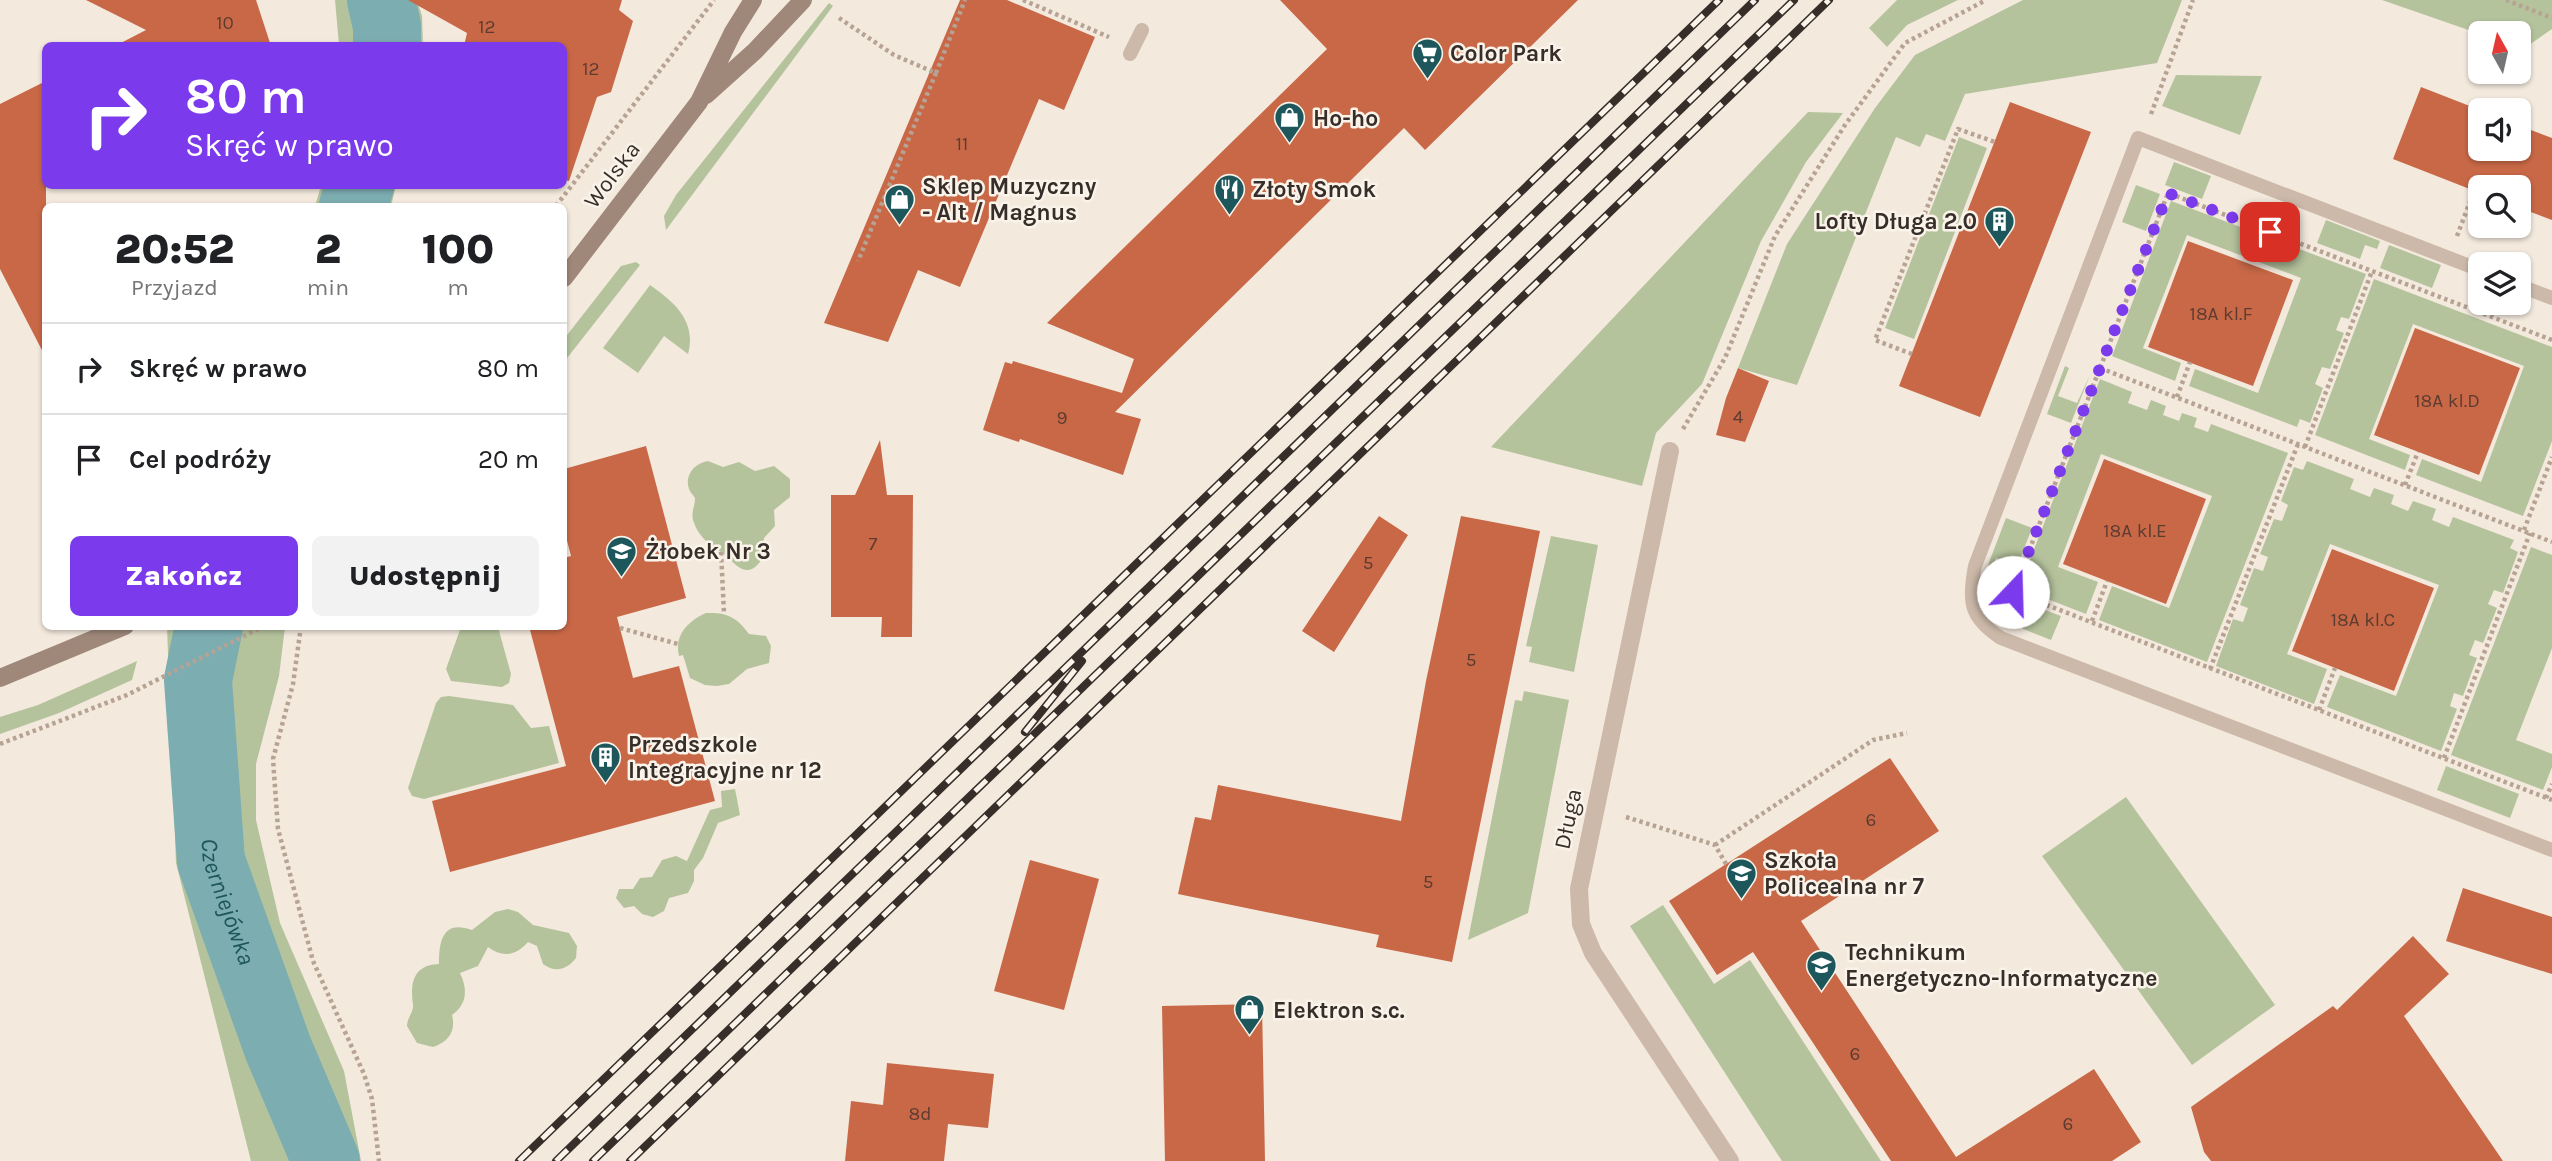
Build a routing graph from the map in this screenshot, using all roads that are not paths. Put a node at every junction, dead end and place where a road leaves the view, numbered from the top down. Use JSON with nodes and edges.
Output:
{"nodes":[{"id":1,"x":753,"y":0,"type":"edge"},
{"id":2,"x":803,"y":0,"type":"edge"},
{"id":3,"x":1142,"y":30,"type":"dead end"},
{"id":4,"x":1130,"y":54,"type":"dead end"},
{"id":5,"x":699,"y":102,"type":"junction"},
{"id":6,"x":2468,"y":265,"type":"edge"},
{"id":7,"x":567,"y":274,"type":"edge"},
{"id":8,"x":2531,"y":290,"type":"edge"},
{"id":9,"x":2552,"y":298,"type":"edge"},
{"id":10,"x":1670,"y":451,"type":"road end"},
{"id":11,"x":115,"y":630,"type":"edge"},
{"id":12,"x":0,"y":678,"type":"edge"},
{"id":13,"x":2552,"y":850,"type":"edge"},
{"id":14,"x":1730,"y":1161,"type":"edge"}],
"edges":[{"from":1,"to":5,"type":"street","name":"Wolska"},
{"from":2,"to":5,"type":"street","name":"Wolska"},
{"from":3,"to":4,"type":"lane"},
{"from":5,"to":7,"type":"street","name":"Wolska"},
{"from":6,"to":13,"type":"lane"},
{"from":8,"to":9,"type":"lane"},
{"from":10,"to":14,"type":"street","name":"Długa"},
{"from":11,"to":12,"type":"street"}]}
